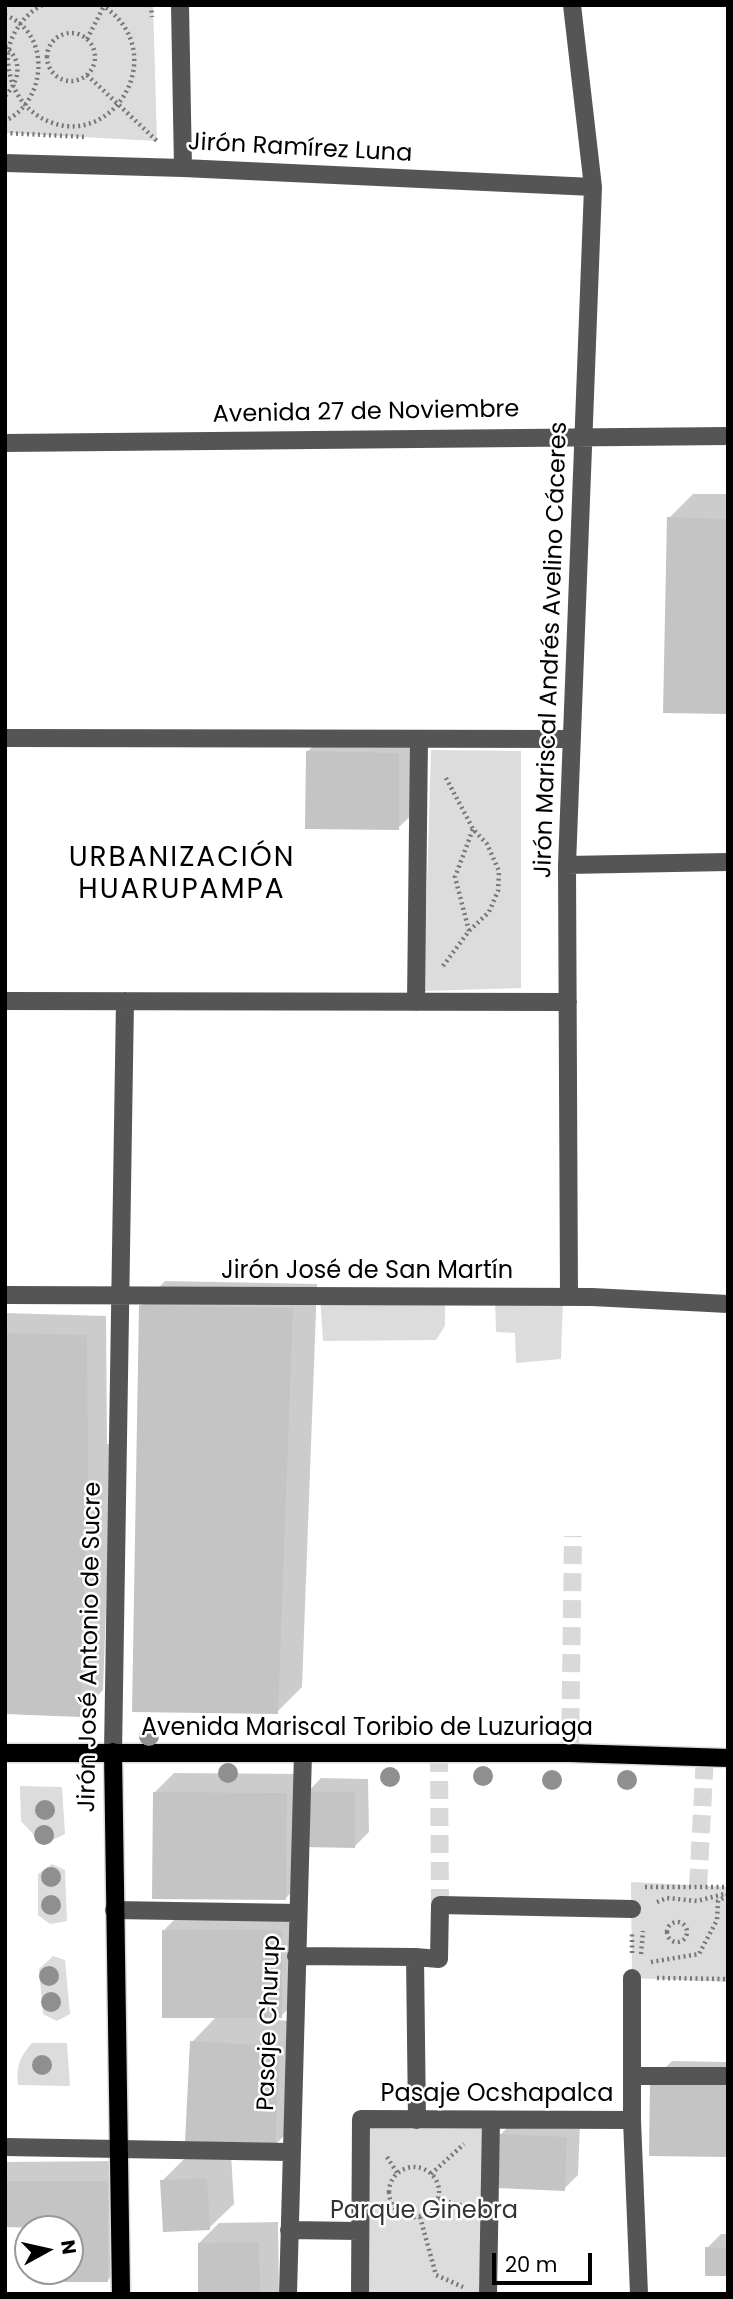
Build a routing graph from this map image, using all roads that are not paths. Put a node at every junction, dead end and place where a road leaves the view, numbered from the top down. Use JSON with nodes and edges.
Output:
{"nodes":[{"id":1,"x":180,"y":5,"type":"edge"},
{"id":2,"x":572,"y":5,"type":"edge"},
{"id":3,"x":5,"y":163,"type":"edge"},
{"id":4,"x":183,"y":168,"type":"junction"},
{"id":5,"x":593,"y":187,"type":"junction"},
{"id":6,"x":584,"y":435,"type":"junction"},
{"id":7,"x":728,"y":436,"type":"edge"},
{"id":8,"x":5,"y":443,"type":"edge"},
{"id":9,"x":5,"y":738,"type":"edge"},
{"id":10,"x":424,"y":739,"type":"junction"},
{"id":11,"x":572,"y":739,"type":"junction"},
{"id":12,"x":728,"y":862,"type":"edge"},
{"id":13,"x":567,"y":865,"type":"junction"},
{"id":14,"x":5,"y":1001,"type":"edge"},
{"id":15,"x":125,"y":1001,"type":"junction"},
{"id":16,"x":416,"y":1002,"type":"junction"},
{"id":17,"x":568,"y":1002,"type":"junction"},
{"id":18,"x":5,"y":1295,"type":"edge"},
{"id":19,"x":121,"y":1295,"type":"junction"},
{"id":20,"x":569,"y":1297,"type":"junction"},
{"id":21,"x":728,"y":1304,"type":"edge"},
{"id":22,"x":113,"y":1752,"type":"junction"},
{"id":23,"x":5,"y":1753,"type":"edge"},
{"id":24,"x":303,"y":1753,"type":"junction"},
{"id":25,"x":728,"y":1758,"type":"edge"},
{"id":26,"x":114,"y":1910,"type":"junction"},
{"id":27,"x":640,"y":1912,"type":"road end"},
{"id":28,"x":298,"y":1913,"type":"junction"},
{"id":29,"x":296,"y":1956,"type":"junction"},
{"id":30,"x":415,"y":1957,"type":"junction"},
{"id":31,"x":633,"y":1978,"type":"road end"},
{"id":32,"x":632,"y":2076,"type":"junction"},
{"id":33,"x":728,"y":2076,"type":"edge"},
{"id":34,"x":417,"y":2120,"type":"junction"},
{"id":35,"x":491,"y":2120,"type":"junction"},
{"id":36,"x":632,"y":2120,"type":"junction"},
{"id":37,"x":5,"y":2147,"type":"edge"},
{"id":38,"x":118,"y":2148,"type":"junction"},
{"id":39,"x":290,"y":2152,"type":"junction"},
{"id":40,"x":289,"y":2230,"type":"junction"},
{"id":41,"x":359,"y":2231,"type":"junction"},
{"id":42,"x":121,"y":2294,"type":"edge"},
{"id":43,"x":288,"y":2294,"type":"edge"},
{"id":44,"x":360,"y":2294,"type":"edge"},
{"id":45,"x":488,"y":2294,"type":"edge"},
{"id":46,"x":639,"y":2294,"type":"edge"}],
"edges":[{"from":1,"to":4,"type":"street"},
{"from":2,"to":5,"type":"street","name":"Jirón Mariscal Andrés Avelino Cáceres"},
{"from":3,"to":4,"type":"street","name":"Jirón Ramírez Luna"},
{"from":4,"to":5,"type":"street","name":"Jirón Ramírez Luna"},
{"from":5,"to":6,"type":"street","name":"Jirón Mariscal Andrés Avelino Cáceres"},
{"from":6,"to":7,"type":"street","name":"Avenida 27 de Noviembre"},
{"from":6,"to":8,"type":"street","name":"Avenida 27 de Noviembre"},
{"from":6,"to":11,"type":"street","name":"Jirón Mariscal Andrés Avelino Cáceres"},
{"from":9,"to":10,"type":"street"},
{"from":10,"to":11,"type":"street"},
{"from":10,"to":16,"type":"street"},
{"from":11,"to":13,"type":"street","name":"Jirón Mariscal Andrés Avelino Cáceres"},
{"from":12,"to":13,"type":"street"},
{"from":13,"to":17,"type":"street","name":"Jirón Mariscal Andrés Avelino Cáceres"},
{"from":14,"to":15,"type":"street"},
{"from":15,"to":16,"type":"street"},
{"from":15,"to":19,"type":"street","name":"Jirón José Antonio de Sucre"},
{"from":16,"to":17,"type":"street"},
{"from":17,"to":20,"type":"street","name":"Jirón Mariscal Andrés Avelino Cáceres"},
{"from":18,"to":19,"type":"street","name":"Jirón José de San Martín"},
{"from":19,"to":20,"type":"street","name":"Jirón José de San Martín"},
{"from":19,"to":22,"type":"street","name":"Jirón José Antonio de Sucre"},
{"from":20,"to":21,"type":"street","name":"Jirón José de San Martín"},
{"from":22,"to":23,"type":"main road","name":"Avenida Mariscal Toribio de Luzuriaga"},
{"from":22,"to":24,"type":"main road","name":"Avenida Mariscal Toribio de Luzuriaga"},
{"from":22,"to":26,"type":"main road","name":"Jirón José Antonio de Sucre"},
{"from":24,"to":25,"type":"main road","name":"Avenida Mariscal Toribio de Luzuriaga"},
{"from":24,"to":28,"type":"street","name":"Pasaje Churup"},
{"from":26,"to":28,"type":"street"},
{"from":26,"to":38,"type":"main road","name":"Jirón José Antonio de Sucre"},
{"from":27,"to":30,"type":"street"},
{"from":28,"to":29,"type":"street","name":"Pasaje Churup"},
{"from":29,"to":30,"type":"street"},
{"from":29,"to":39,"type":"street","name":"Pasaje Churup"},
{"from":30,"to":34,"type":"street"},
{"from":31,"to":32,"type":"street"},
{"from":32,"to":33,"type":"street"},
{"from":32,"to":36,"type":"street"},
{"from":34,"to":35,"type":"street","name":"Pasaje Ocshapalca"},
{"from":34,"to":41,"type":"street","name":"Pasaje Ocshapalca"},
{"from":35,"to":36,"type":"street","name":"Pasaje Ocshapalca"},
{"from":35,"to":45,"type":"street"},
{"from":36,"to":46,"type":"street"},
{"from":37,"to":38,"type":"street"},
{"from":38,"to":39,"type":"street"},
{"from":38,"to":42,"type":"main road","name":"Jirón José Antonio de Sucre"},
{"from":39,"to":40,"type":"street","name":"Pasaje Churup"},
{"from":40,"to":41,"type":"street"},
{"from":40,"to":43,"type":"street","name":"Pasaje Churup"},
{"from":41,"to":44,"type":"street"}]}
